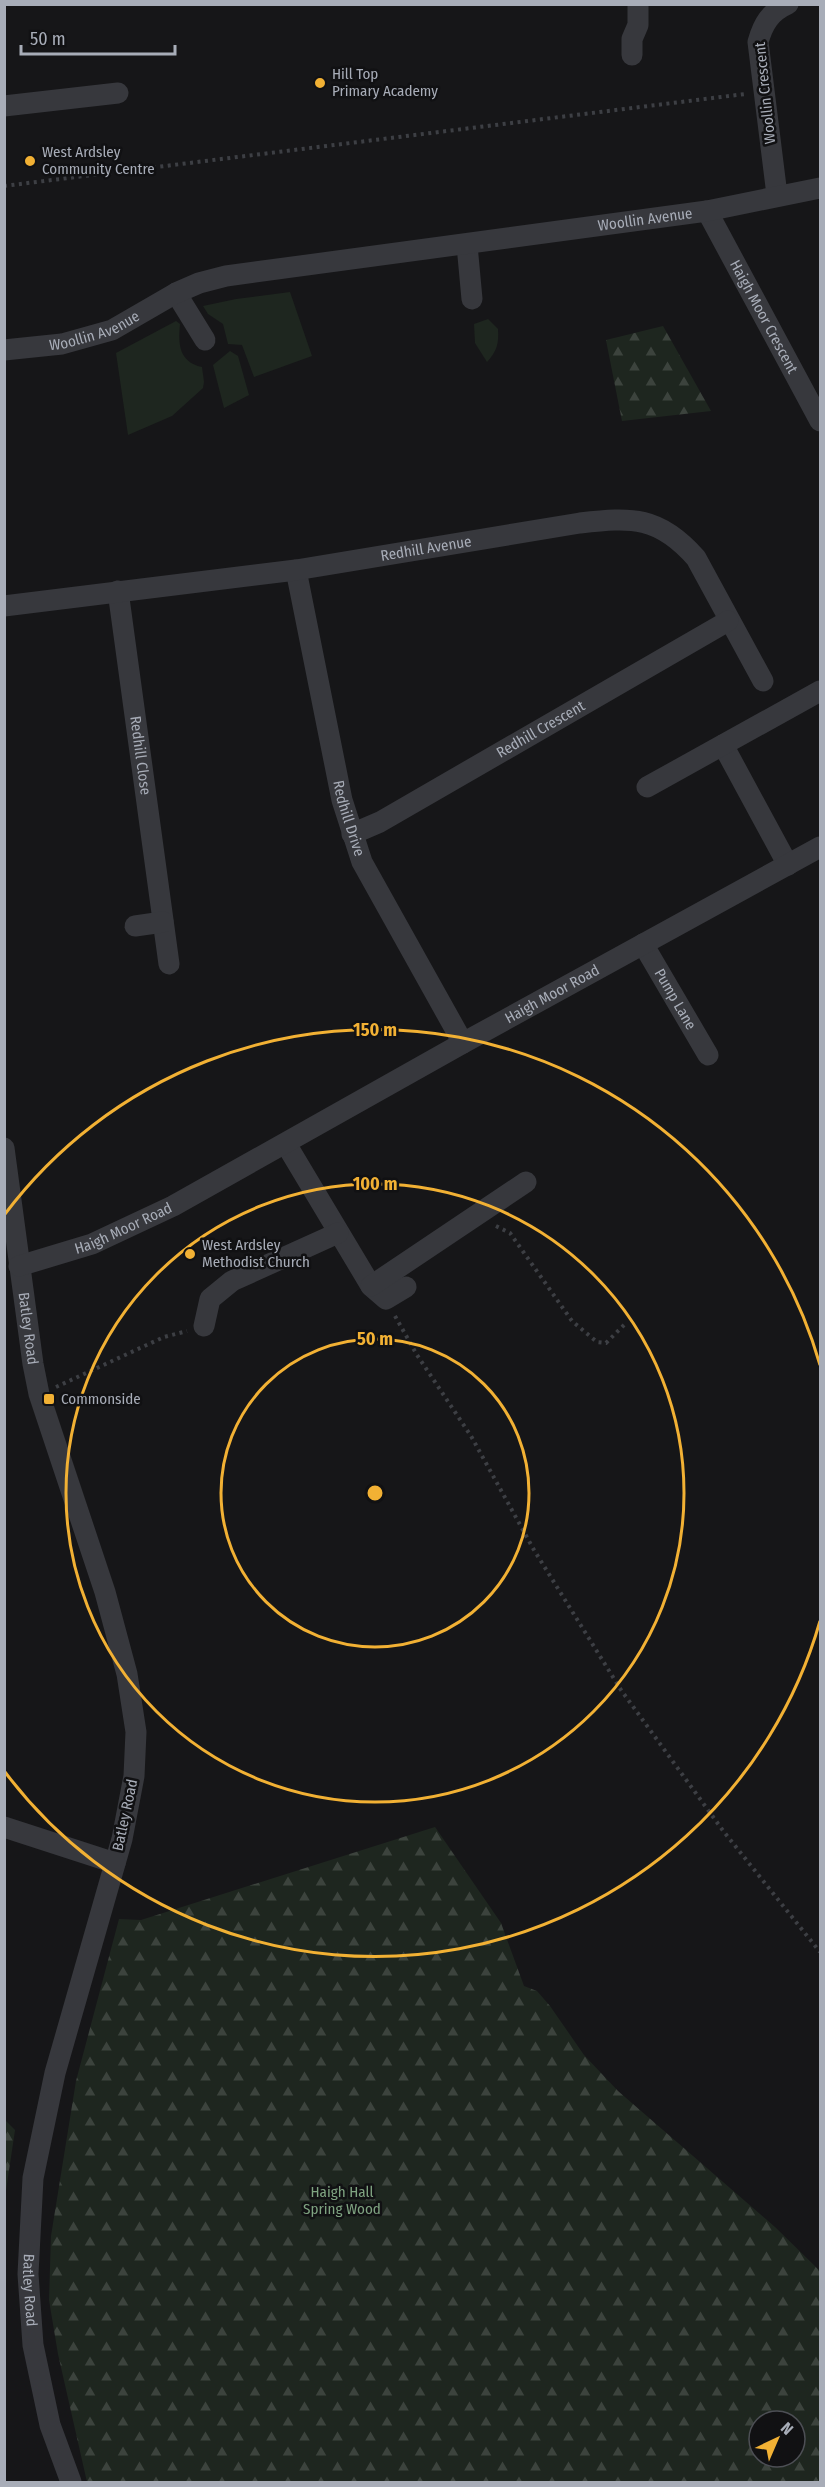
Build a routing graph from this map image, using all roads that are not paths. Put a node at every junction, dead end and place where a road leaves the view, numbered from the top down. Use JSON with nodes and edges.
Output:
{"nodes":[{"id":1,"x":638,"y":4,"type":"edge"},
{"id":2,"x":788,"y":4,"type":"edge"},
{"id":3,"x":633,"y":56,"type":"dead end"},
{"id":4,"x":118,"y":93,"type":"dead end"},
{"id":5,"x":4,"y":106,"type":"edge"},
{"id":6,"x":820,"y":188,"type":"edge"},
{"id":7,"x":777,"y":195,"type":"junction"},
{"id":8,"x":707,"y":211,"type":"junction"},
{"id":9,"x":467,"y":245,"type":"junction"},
{"id":10,"x":176,"y":293,"type":"junction"},
{"id":11,"x":472,"y":299,"type":"dead end"},
{"id":12,"x":204,"y":340,"type":"dead end"},
{"id":13,"x":4,"y":351,"type":"edge"},
{"id":14,"x":820,"y":422,"type":"edge"},
{"id":15,"x":296,"y":570,"type":"junction"},
{"id":16,"x":118,"y":591,"type":"junction"},
{"id":17,"x":4,"y":606,"type":"edge"},
{"id":18,"x":728,"y":621,"type":"junction"},
{"id":19,"x":763,"y":681,"type":"dead end"},
{"id":20,"x":820,"y":692,"type":"edge"},
{"id":21,"x":723,"y":745,"type":"junction"},
{"id":22,"x":647,"y":787,"type":"dead end"},
{"id":23,"x":352,"y":834,"type":"junction"},
{"id":24,"x":819,"y":850,"type":"edge"},
{"id":25,"x":788,"y":865,"type":"junction"},
{"id":26,"x":163,"y":922,"type":"junction"},
{"id":27,"x":135,"y":926,"type":"dead end"},
{"id":28,"x":643,"y":944,"type":"junction"},
{"id":29,"x":169,"y":964,"type":"dead end"},
{"id":30,"x":463,"y":1043,"type":"junction"},
{"id":31,"x":708,"y":1055,"type":"dead end"},
{"id":32,"x":286,"y":1144,"type":"junction"},
{"id":33,"x":4,"y":1148,"type":"edge"},
{"id":34,"x":526,"y":1182,"type":"dead end"},
{"id":35,"x":338,"y":1233,"type":"junction"},
{"id":36,"x":15,"y":1282,"type":"edge"},
{"id":37,"x":406,"y":1287,"type":"dead end"},
{"id":38,"x":379,"y":1293,"type":"junction"},
{"id":39,"x":204,"y":1326,"type":"road end"},
{"id":40,"x":4,"y":1827,"type":"edge"},
{"id":41,"x":115,"y":1863,"type":"junction"},
{"id":42,"x":71,"y":2482,"type":"edge"}],
"edges":[{"from":1,"to":3,"type":"street"},
{"from":2,"to":7,"type":"street","name":"Woollin Crescent"},
{"from":4,"to":5,"type":"street"},
{"from":6,"to":7,"type":"street","name":"Woollin Avenue"},
{"from":7,"to":8,"type":"street","name":"Woollin Avenue"},
{"from":8,"to":9,"type":"street","name":"Woollin Avenue"},
{"from":8,"to":14,"type":"street","name":"Haigh Moor Crescent"},
{"from":9,"to":10,"type":"street","name":"Woollin Avenue"},
{"from":9,"to":11,"type":"street"},
{"from":10,"to":12,"type":"street"},
{"from":10,"to":13,"type":"street","name":"Woollin Avenue"},
{"from":15,"to":16,"type":"street","name":"Redhill Avenue"},
{"from":15,"to":18,"type":"street","name":"Redhill Avenue"},
{"from":15,"to":23,"type":"street","name":"Redhill Drive"},
{"from":16,"to":17,"type":"street","name":"Redhill Avenue"},
{"from":16,"to":26,"type":"street","name":"Redhill Close"},
{"from":18,"to":19,"type":"street","name":"Redhill Avenue"},
{"from":18,"to":23,"type":"street","name":"Redhill Crescent"},
{"from":20,"to":21,"type":"street"},
{"from":21,"to":22,"type":"street"},
{"from":21,"to":25,"type":"street"},
{"from":23,"to":30,"type":"street","name":"Redhill Drive"},
{"from":24,"to":25,"type":"street","name":"Haigh Moor Road"},
{"from":25,"to":28,"type":"street","name":"Haigh Moor Road"},
{"from":26,"to":27,"type":"street"},
{"from":26,"to":29,"type":"street","name":"Redhill Close"},
{"from":28,"to":30,"type":"street","name":"Haigh Moor Road"},
{"from":28,"to":31,"type":"street","name":"Pump Lane"},
{"from":30,"to":32,"type":"street","name":"Haigh Moor Road"},
{"from":32,"to":35,"type":"street"},
{"from":32,"to":36,"type":"street","name":"Haigh Moor Road"},
{"from":33,"to":36,"type":"street","name":"Batley Road"},
{"from":34,"to":38,"type":"street"},
{"from":35,"to":38,"type":"street"},
{"from":35,"to":39,"type":"street"},
{"from":36,"to":41,"type":"street","name":"Batley Road"},
{"from":37,"to":38,"type":"street"},
{"from":40,"to":41,"type":"street"},
{"from":41,"to":42,"type":"street","name":"Batley Road"}]}
